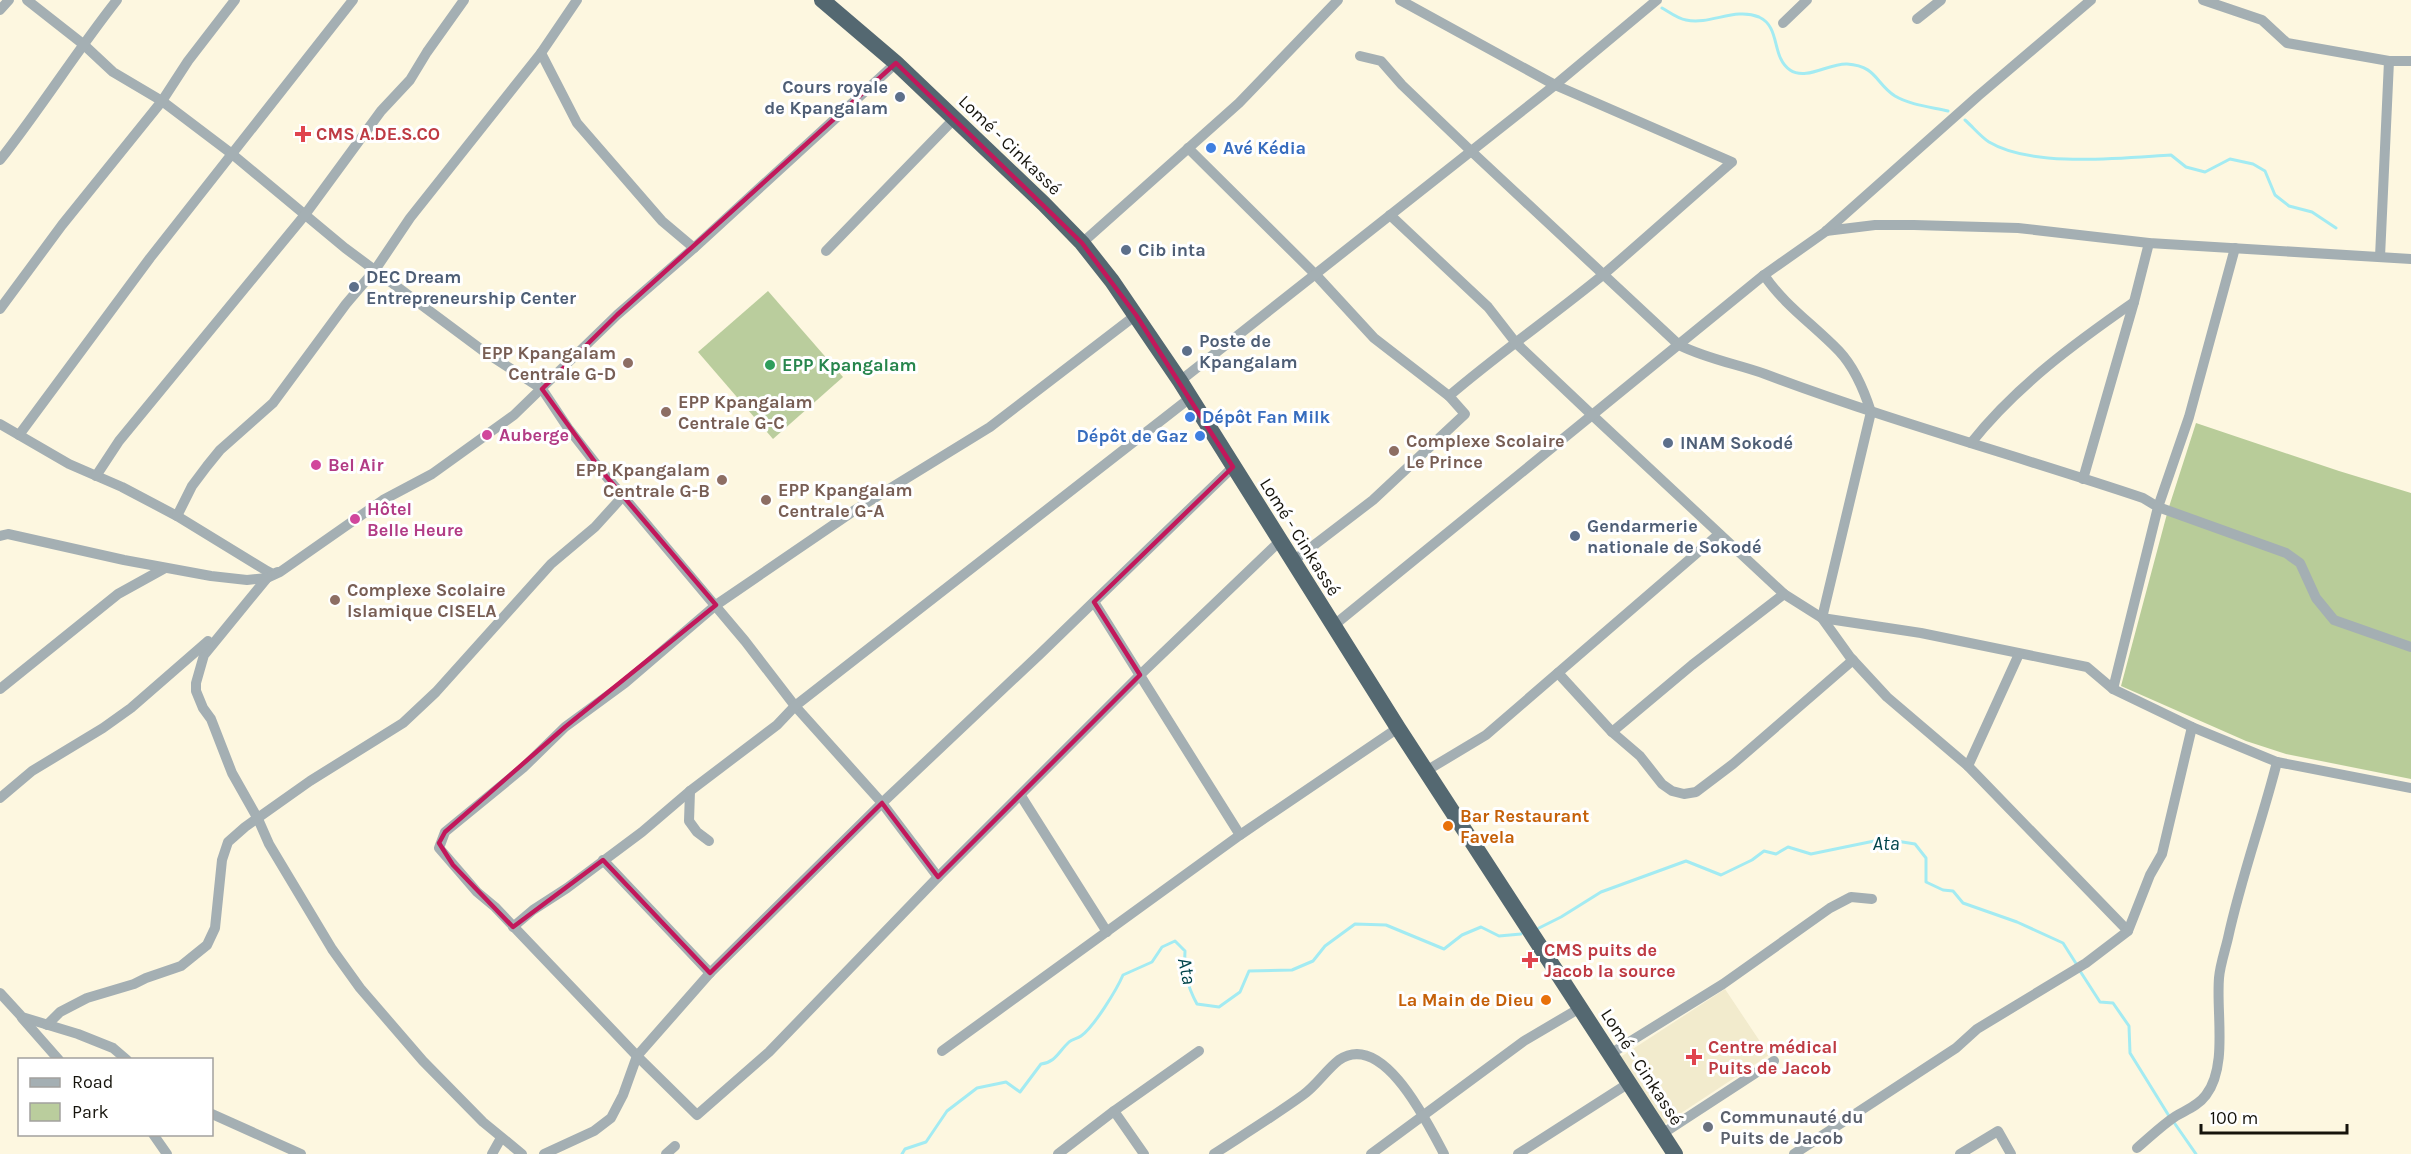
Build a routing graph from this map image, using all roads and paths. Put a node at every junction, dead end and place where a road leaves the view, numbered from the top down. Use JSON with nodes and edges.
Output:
{"nodes":[{"id":1,"x":9,"y":0,"type":"edge"},
{"id":2,"x":27,"y":0,"type":"edge"},
{"id":3,"x":117,"y":0,"type":"edge"},
{"id":4,"x":235,"y":0,"type":"edge"},
{"id":5,"x":352,"y":0,"type":"edge"},
{"id":6,"x":464,"y":0,"type":"edge"},
{"id":7,"x":577,"y":0,"type":"edge"},
{"id":8,"x":822,"y":0,"type":"edge"},
{"id":9,"x":1338,"y":0,"type":"edge"},
{"id":10,"x":1400,"y":0,"type":"edge"},
{"id":11,"x":1657,"y":0,"type":"edge"},
{"id":12,"x":1807,"y":0,"type":"edge"},
{"id":13,"x":1941,"y":0,"type":"edge"},
{"id":14,"x":2091,"y":0,"type":"edge"},
{"id":15,"x":2203,"y":0,"type":"edge"},
{"id":16,"x":0,"y":10,"type":"edge"},
{"id":17,"x":1917,"y":19,"type":"dead end"},
{"id":18,"x":1783,"y":24,"type":"dead end"},
{"id":19,"x":83,"y":44,"type":"junction"},
{"id":20,"x":541,"y":53,"type":"junction"},
{"id":21,"x":1360,"y":56,"type":"dead end"},
{"id":22,"x":2389,"y":61,"type":"junction"},
{"id":23,"x":2411,"y":61,"type":"edge"},
{"id":24,"x":896,"y":63,"type":"junction"},
{"id":25,"x":1556,"y":85,"type":"junction"},
{"id":26,"x":162,"y":101,"type":"junction"},
{"id":27,"x":954,"y":119,"type":"junction"},
{"id":28,"x":1188,"y":148,"type":"junction"},
{"id":29,"x":1471,"y":151,"type":"junction"},
{"id":30,"x":232,"y":154,"type":"junction"},
{"id":31,"x":0,"y":160,"type":"edge"},
{"id":32,"x":1390,"y":215,"type":"junction"},
{"id":33,"x":304,"y":216,"type":"junction"},
{"id":34,"x":1825,"y":231,"type":"junction"},
{"id":35,"x":1082,"y":243,"type":"junction"},
{"id":36,"x":2149,"y":243,"type":"junction"},
{"id":37,"x":694,"y":248,"type":"junction"},
{"id":38,"x":2235,"y":248,"type":"junction"},
{"id":39,"x":826,"y":250,"type":"dead end"},
{"id":40,"x":2380,"y":257,"type":"junction"},
{"id":41,"x":2411,"y":259,"type":"edge"},
{"id":42,"x":375,"y":270,"type":"junction"},
{"id":43,"x":1603,"y":274,"type":"junction"},
{"id":44,"x":1316,"y":275,"type":"junction"},
{"id":45,"x":1764,"y":275,"type":"junction"},
{"id":46,"x":2134,"y":302,"type":"junction"},
{"id":47,"x":0,"y":309,"type":"edge"},
{"id":48,"x":1136,"y":315,"type":"junction"},
{"id":49,"x":1516,"y":343,"type":"junction"},
{"id":50,"x":1679,"y":345,"type":"junction"},
{"id":51,"x":1180,"y":381,"type":"junction"},
{"id":52,"x":542,"y":389,"type":"junction"},
{"id":53,"x":1449,"y":396,"type":"junction"},
{"id":54,"x":1190,"y":398,"type":"junction"},
{"id":55,"x":1871,"y":412,"type":"junction"},
{"id":56,"x":1591,"y":414,"type":"junction"},
{"id":57,"x":0,"y":423,"type":"edge"},
{"id":58,"x":19,"y":435,"type":"junction"},
{"id":59,"x":1971,"y":443,"type":"junction"},
{"id":60,"x":1233,"y":467,"type":"junction"},
{"id":61,"x":96,"y":476,"type":"junction"},
{"id":62,"x":2083,"y":479,"type":"junction"},
{"id":63,"x":624,"y":495,"type":"junction"},
{"id":64,"x":2158,"y":507,"type":"junction"},
{"id":65,"x":177,"y":516,"type":"junction"},
{"id":66,"x":3,"y":534,"type":"edge"},
{"id":67,"x":1719,"y":534,"type":"junction"},
{"id":68,"x":1280,"y":541,"type":"junction"},
{"id":69,"x":1292,"y":562,"type":"junction"},
{"id":70,"x":165,"y":568,"type":"junction"},
{"id":71,"x":280,"y":572,"type":"junction"},
{"id":72,"x":267,"y":578,"type":"junction"},
{"id":73,"x":1784,"y":594,"type":"junction"},
{"id":74,"x":1094,"y":602,"type":"junction"},
{"id":75,"x":716,"y":605,"type":"junction"},
{"id":76,"x":1822,"y":618,"type":"junction"},
{"id":77,"x":229,"y":623,"type":"junction"},
{"id":78,"x":1333,"y":626,"type":"junction"},
{"id":79,"x":2411,"y":646,"type":"edge"},
{"id":80,"x":2019,"y":654,"type":"junction"},
{"id":81,"x":1853,"y":660,"type":"junction"},
{"id":82,"x":1558,"y":674,"type":"junction"},
{"id":83,"x":1140,"y":675,"type":"junction"},
{"id":84,"x":0,"y":689,"type":"edge"},
{"id":85,"x":2113,"y":689,"type":"junction"},
{"id":86,"x":795,"y":706,"type":"junction"},
{"id":87,"x":2192,"y":726,"type":"junction"},
{"id":88,"x":1398,"y":728,"type":"junction"},
{"id":89,"x":1612,"y":732,"type":"junction"},
{"id":90,"x":2277,"y":762,"type":"junction"},
{"id":91,"x":1968,"y":766,"type":"junction"},
{"id":92,"x":1426,"y":771,"type":"junction"},
{"id":93,"x":2411,"y":788,"type":"edge"},
{"id":94,"x":690,"y":791,"type":"junction"},
{"id":95,"x":1021,"y":796,"type":"junction"},
{"id":96,"x":0,"y":798,"type":"edge"},
{"id":97,"x":882,"y":803,"type":"junction"},
{"id":98,"x":258,"y":819,"type":"junction"},
{"id":99,"x":1240,"y":835,"type":"junction"},
{"id":100,"x":709,"y":841,"type":"dead end"},
{"id":101,"x":603,"y":860,"type":"junction"},
{"id":102,"x":938,"y":877,"type":"junction"},
{"id":103,"x":1872,"y":899,"type":"dead end"},
{"id":104,"x":513,"y":927,"type":"junction"},
{"id":105,"x":2128,"y":931,"type":"junction"},
{"id":106,"x":1107,"y":932,"type":"junction"},
{"id":107,"x":710,"y":974,"type":"junction"},
{"id":108,"x":0,"y":993,"type":"edge"},
{"id":109,"x":1580,"y":1008,"type":"junction"},
{"id":110,"x":22,"y":1017,"type":"junction"},
{"id":111,"x":47,"y":1025,"type":"junction"},
{"id":112,"x":942,"y":1051,"type":"dead end"},
{"id":113,"x":1198,"y":1051,"type":"dead end"},
{"id":114,"x":1610,"y":1054,"type":"junction"},
{"id":115,"x":637,"y":1056,"type":"junction"},
{"id":116,"x":58,"y":1058,"type":"edge"},
{"id":117,"x":126,"y":1058,"type":"edge"},
{"id":118,"x":1774,"y":1061,"type":"dead end"},
{"id":119,"x":1629,"y":1083,"type":"junction"},
{"id":120,"x":1114,"y":1111,"type":"junction"},
{"id":121,"x":213,"y":1114,"type":"edge"},
{"id":122,"x":1422,"y":1116,"type":"junction"},
{"id":123,"x":1662,"y":1134,"type":"junction"},
{"id":124,"x":154,"y":1136,"type":"edge"},
{"id":125,"x":501,"y":1138,"type":"junction"},
{"id":126,"x":675,"y":1146,"type":"dead end"},
{"id":127,"x":2137,"y":1148,"type":"dead end"},
{"id":128,"x":167,"y":1154,"type":"edge"},
{"id":129,"x":301,"y":1154,"type":"edge"},
{"id":130,"x":492,"y":1154,"type":"edge"},
{"id":131,"x":522,"y":1154,"type":"edge"},
{"id":132,"x":544,"y":1154,"type":"edge"},
{"id":133,"x":666,"y":1154,"type":"edge"},
{"id":134,"x":1058,"y":1154,"type":"edge"},
{"id":135,"x":1144,"y":1154,"type":"edge"},
{"id":136,"x":1214,"y":1154,"type":"edge"},
{"id":137,"x":1371,"y":1154,"type":"edge"},
{"id":138,"x":1444,"y":1154,"type":"edge"},
{"id":139,"x":1518,"y":1154,"type":"edge"},
{"id":140,"x":1675,"y":1154,"type":"edge"},
{"id":141,"x":1794,"y":1154,"type":"edge"},
{"id":142,"x":1960,"y":1154,"type":"edge"},
{"id":143,"x":2011,"y":1154,"type":"edge"}],
"edges":[{"from":1,"to":16,"type":"street"},
{"from":2,"to":19,"type":"street"},
{"from":3,"to":19,"type":"street"},
{"from":4,"to":26,"type":"street"},
{"from":5,"to":30,"type":"street"},
{"from":6,"to":33,"type":"street"},
{"from":7,"to":20,"type":"street"},
{"from":8,"to":24,"type":"highway","name":"Lomé - Cinkassé"},
{"from":9,"to":28,"type":"street"},
{"from":10,"to":25,"type":"street"},
{"from":11,"to":25,"type":"street"},
{"from":12,"to":18,"type":"street"},
{"from":13,"to":17,"type":"street"},
{"from":14,"to":34,"type":"street"},
{"from":15,"to":22,"type":"street"},
{"from":19,"to":26,"type":"street"},
{"from":19,"to":31,"type":"street"},
{"from":20,"to":37,"type":"street"},
{"from":20,"to":42,"type":"street"},
{"from":21,"to":29,"type":"street"},
{"from":22,"to":23,"type":"street"},
{"from":22,"to":40,"type":"street"},
{"from":24,"to":27,"type":"highway","name":"Lomé - Cinkassé"},
{"from":24,"to":37,"type":"street"},
{"from":25,"to":29,"type":"street"},
{"from":25,"to":43,"type":"street"},
{"from":26,"to":30,"type":"street"},
{"from":26,"to":47,"type":"street"},
{"from":27,"to":35,"type":"highway","name":"Lomé - Cinkassé"},
{"from":27,"to":39,"type":"street"},
{"from":28,"to":35,"type":"street"},
{"from":28,"to":44,"type":"street"},
{"from":29,"to":32,"type":"street"},
{"from":29,"to":43,"type":"street"},
{"from":30,"to":33,"type":"street"},
{"from":30,"to":58,"type":"street"},
{"from":32,"to":44,"type":"street"},
{"from":32,"to":49,"type":"street"},
{"from":33,"to":42,"type":"street"},
{"from":33,"to":61,"type":"street"},
{"from":34,"to":36,"type":"street"},
{"from":34,"to":45,"type":"street"},
{"from":35,"to":48,"type":"highway","name":"Lomé - Cinkassé"},
{"from":36,"to":38,"type":"street"},
{"from":36,"to":46,"type":"street"},
{"from":37,"to":52,"type":"street"},
{"from":38,"to":40,"type":"street"},
{"from":38,"to":64,"type":"street"},
{"from":40,"to":41,"type":"street"},
{"from":42,"to":52,"type":"street"},
{"from":42,"to":65,"type":"street"},
{"from":43,"to":49,"type":"street"},
{"from":43,"to":50,"type":"street"},
{"from":44,"to":51,"type":"street"},
{"from":44,"to":53,"type":"street"},
{"from":45,"to":50,"type":"street"},
{"from":45,"to":55,"type":"street"},
{"from":46,"to":59,"type":"street"},
{"from":46,"to":62,"type":"street"},
{"from":48,"to":51,"type":"highway","name":"Lomé - Cinkassé"},
{"from":48,"to":75,"type":"street"},
{"from":49,"to":53,"type":"street"},
{"from":49,"to":56,"type":"street"},
{"from":50,"to":55,"type":"street"},
{"from":50,"to":56,"type":"street"},
{"from":51,"to":54,"type":"highway","name":"Lomé - Cinkassé"},
{"from":52,"to":63,"type":"street"},
{"from":52,"to":71,"type":"street"},
{"from":53,"to":69,"type":"street"},
{"from":54,"to":60,"type":"highway","name":"Lomé - Cinkassé"},
{"from":54,"to":86,"type":"street"},
{"from":55,"to":59,"type":"street"},
{"from":55,"to":76,"type":"street"},
{"from":56,"to":67,"type":"street"},
{"from":56,"to":78,"type":"street"},
{"from":57,"to":58,"type":"street"},
{"from":58,"to":61,"type":"street"},
{"from":59,"to":62,"type":"street"},
{"from":60,"to":68,"type":"highway","name":"Lomé - Cinkassé"},
{"from":60,"to":74,"type":"street"},
{"from":61,"to":65,"type":"street"},
{"from":62,"to":64,"type":"street"},
{"from":63,"to":75,"type":"street"},
{"from":63,"to":98,"type":"street"},
{"from":64,"to":79,"type":"street"},
{"from":64,"to":85,"type":"street"},
{"from":65,"to":71,"type":"street"},
{"from":66,"to":70,"type":"street"},
{"from":67,"to":73,"type":"street"},
{"from":67,"to":82,"type":"street"},
{"from":68,"to":69,"type":"highway","name":"Lomé - Cinkassé"},
{"from":68,"to":83,"type":"street"},
{"from":69,"to":78,"type":"highway","name":"Lomé - Cinkassé"},
{"from":70,"to":72,"type":"street"},
{"from":70,"to":84,"type":"street"},
{"from":71,"to":72,"type":"street"},
{"from":72,"to":77,"type":"street"},
{"from":73,"to":76,"type":"street"},
{"from":73,"to":89,"type":"street"},
{"from":74,"to":83,"type":"street"},
{"from":74,"to":97,"type":"street"},
{"from":75,"to":86,"type":"street"},
{"from":75,"to":104,"type":"street"},
{"from":76,"to":80,"type":"street"},
{"from":76,"to":81,"type":"street"},
{"from":77,"to":96,"type":"street"},
{"from":77,"to":98,"type":"street"},
{"from":78,"to":88,"type":"highway","name":"Lomé - Cinkassé"},
{"from":80,"to":85,"type":"street"},
{"from":80,"to":91,"type":"street"},
{"from":81,"to":89,"type":"street"},
{"from":81,"to":91,"type":"street"},
{"from":82,"to":89,"type":"street"},
{"from":82,"to":92,"type":"street"},
{"from":83,"to":95,"type":"street"},
{"from":83,"to":99,"type":"street"},
{"from":85,"to":87,"type":"street"},
{"from":86,"to":94,"type":"street"},
{"from":86,"to":97,"type":"street"},
{"from":87,"to":90,"type":"street"},
{"from":87,"to":105,"type":"street"},
{"from":88,"to":92,"type":"highway","name":"Lomé - Cinkassé"},
{"from":88,"to":99,"type":"street"},
{"from":90,"to":93,"type":"street"},
{"from":90,"to":127,"type":"street"},
{"from":91,"to":105,"type":"street"},
{"from":92,"to":109,"type":"highway","name":"Lomé - Cinkassé"},
{"from":94,"to":100,"type":"street"},
{"from":94,"to":101,"type":"street"},
{"from":95,"to":102,"type":"street"},
{"from":95,"to":106,"type":"street"},
{"from":97,"to":102,"type":"street"},
{"from":97,"to":107,"type":"street"},
{"from":98,"to":111,"type":"street"},
{"from":98,"to":125,"type":"street"},
{"from":99,"to":106,"type":"street"},
{"from":101,"to":104,"type":"street"},
{"from":101,"to":107,"type":"street"},
{"from":102,"to":115,"type":"street"},
{"from":103,"to":114,"type":"street"},
{"from":104,"to":115,"type":"street"},
{"from":105,"to":141,"type":"street"},
{"from":106,"to":112,"type":"street"},
{"from":107,"to":115,"type":"street"},
{"from":108,"to":110,"type":"street"},
{"from":109,"to":114,"type":"highway","name":"Lomé - Cinkassé"},
{"from":109,"to":122,"type":"street"},
{"from":110,"to":111,"type":"street"},
{"from":110,"to":116,"type":"street"},
{"from":111,"to":117,"type":"street"},
{"from":113,"to":120,"type":"street"},
{"from":114,"to":119,"type":"highway","name":"Lomé - Cinkassé"},
{"from":115,"to":132,"type":"street"},
{"from":118,"to":123,"type":"street"},
{"from":119,"to":123,"type":"highway","name":"Lomé - Cinkassé"},
{"from":119,"to":139,"type":"street"},
{"from":120,"to":134,"type":"street"},
{"from":120,"to":135,"type":"street"},
{"from":121,"to":129,"type":"street"},
{"from":122,"to":136,"type":"street"},
{"from":122,"to":137,"type":"street"},
{"from":122,"to":138,"type":"street"},
{"from":123,"to":140,"type":"highway","name":"Lomé - Cinkassé"},
{"from":124,"to":128,"type":"street"},
{"from":125,"to":130,"type":"street"},
{"from":125,"to":131,"type":"street"},
{"from":126,"to":133,"type":"street"},
{"from":142,"to":143,"type":"street"}]}
